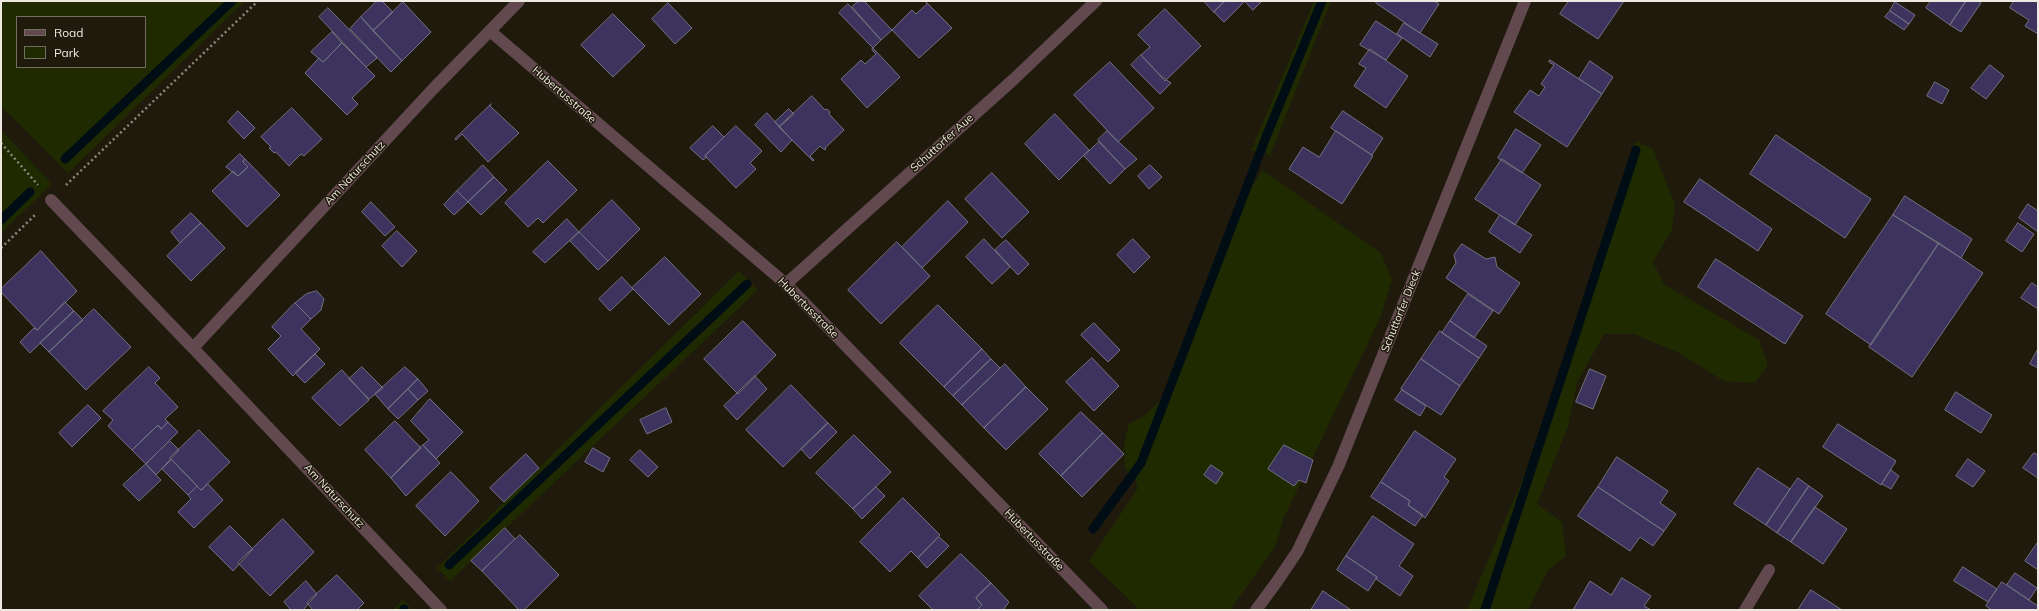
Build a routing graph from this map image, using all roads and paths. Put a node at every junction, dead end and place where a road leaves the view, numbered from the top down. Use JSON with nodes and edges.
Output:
{"nodes":[{"id":1,"x":258,"y":1,"type":"edge"},
{"id":2,"x":519,"y":1,"type":"edge"},
{"id":3,"x":1096,"y":1,"type":"edge"},
{"id":4,"x":1525,"y":1,"type":"edge"},
{"id":5,"x":490,"y":31,"type":"junction"},
{"id":6,"x":1,"y":143,"type":"edge"},
{"id":7,"x":51,"y":200,"type":"junction"},
{"id":8,"x":1,"y":248,"type":"edge"},
{"id":9,"x":786,"y":284,"type":"junction"},
{"id":10,"x":193,"y":348,"type":"junction"},
{"id":11,"x":1769,"y":570,"type":"dead end"},
{"id":12,"x":441,"y":610,"type":"edge"},
{"id":13,"x":1102,"y":610,"type":"edge"},
{"id":14,"x":1256,"y":610,"type":"edge"},
{"id":15,"x":1745,"y":610,"type":"edge"}],
"edges":[{"from":1,"to":7,"type":"path"},
{"from":2,"to":5,"type":"street","name":"Am Naturschutz"},
{"from":3,"to":9,"type":"street","name":"Schuttorfer Aue"},
{"from":4,"to":14,"type":"street","name":"Schuttorfer Dieck"},
{"from":5,"to":9,"type":"street","name":"Hubertusstraße"},
{"from":5,"to":10,"type":"street","name":"Am Naturschutz"},
{"from":6,"to":7,"type":"path"},
{"from":7,"to":8,"type":"path"},
{"from":7,"to":10,"type":"street","name":"Am Naturschutz"},
{"from":9,"to":13,"type":"street","name":"Hubertusstraße"},
{"from":10,"to":12,"type":"street","name":"Am Naturschutz"},
{"from":11,"to":15,"type":"street"}]}
